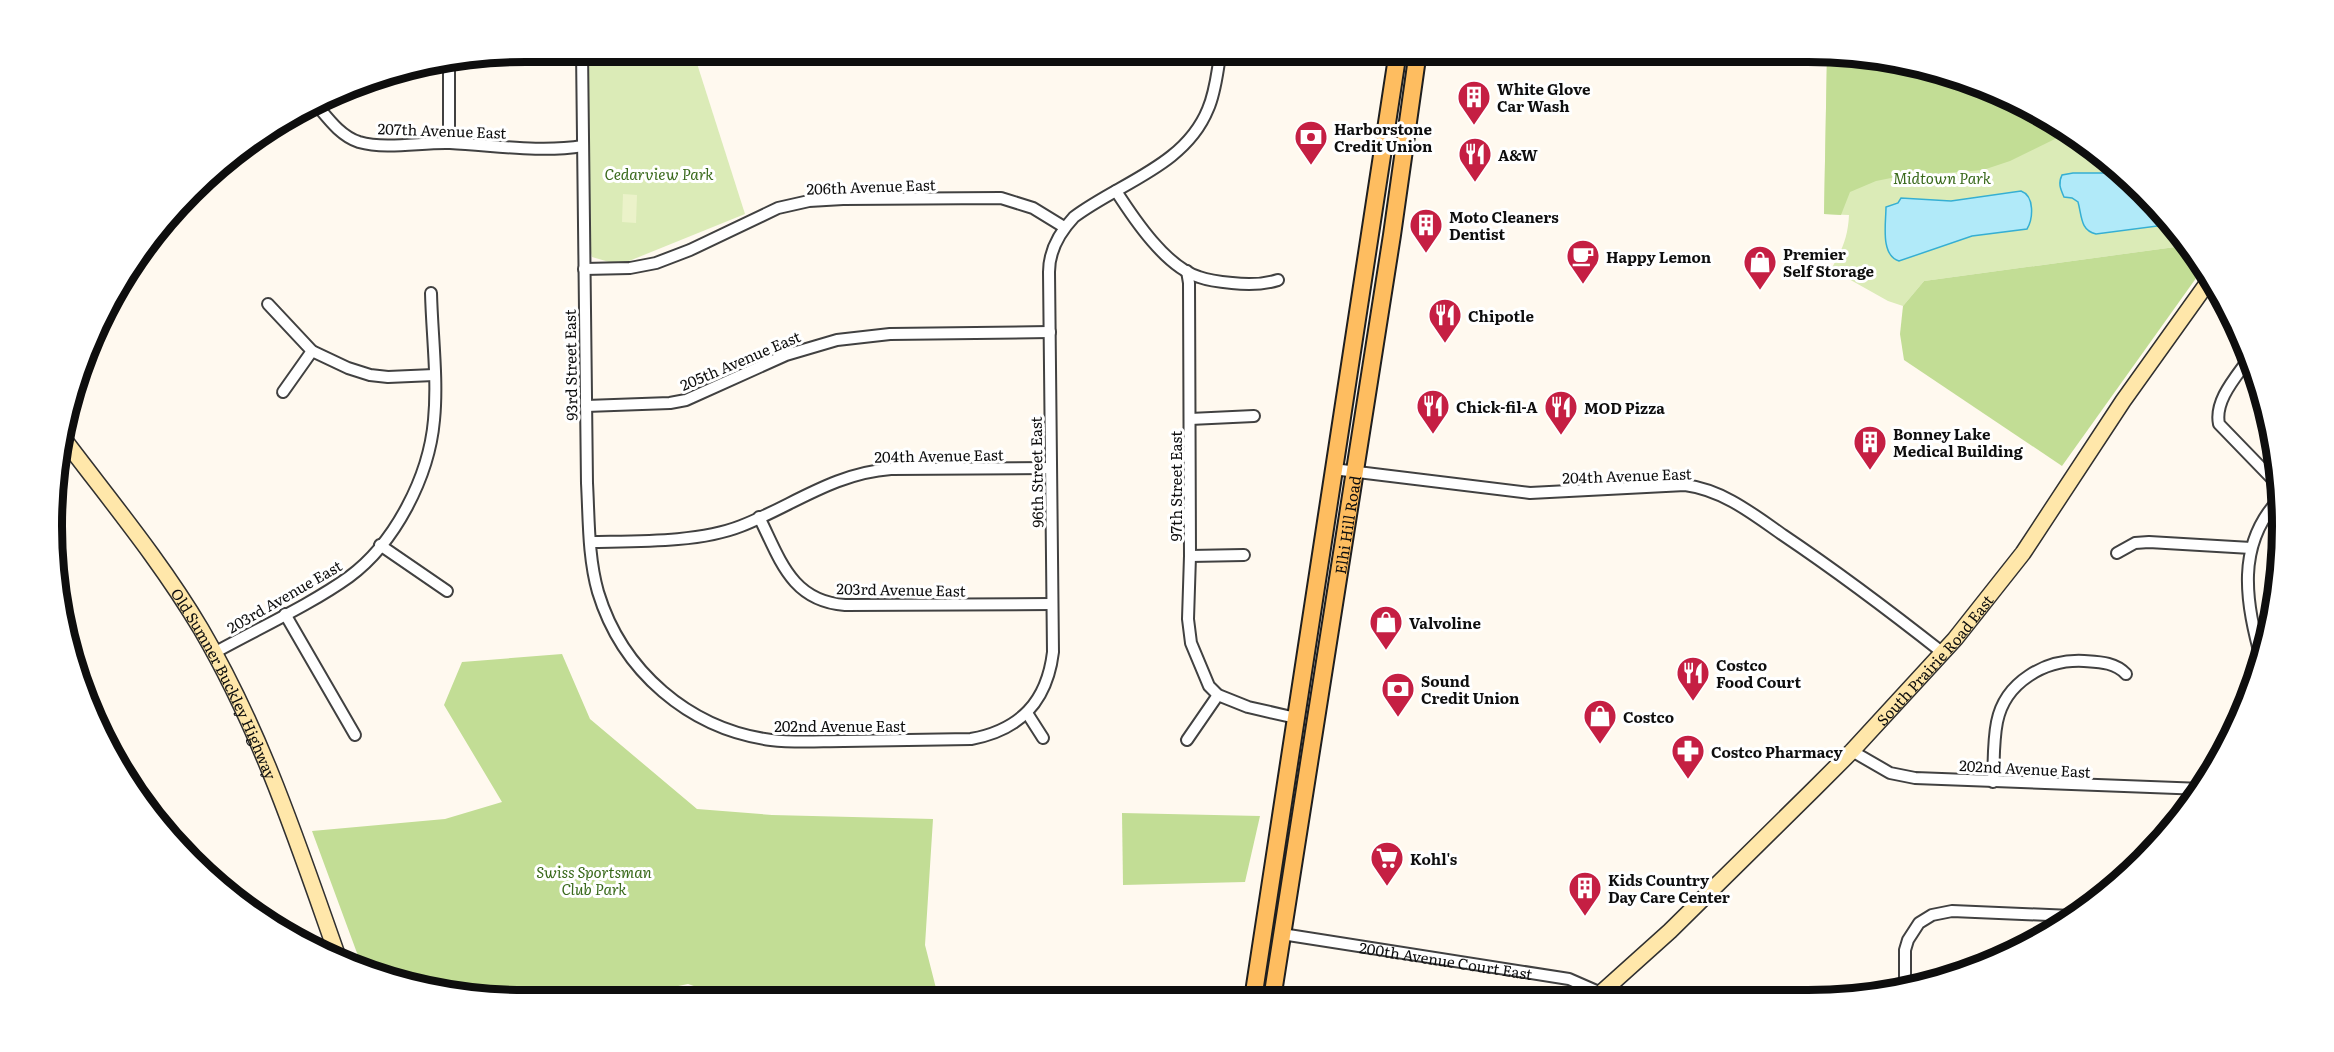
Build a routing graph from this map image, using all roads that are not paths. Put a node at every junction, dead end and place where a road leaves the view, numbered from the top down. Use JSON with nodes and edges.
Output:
{"nodes":[{"id":1,"x":582,"y":62,"type":"edge"},
{"id":2,"x":1219,"y":62,"type":"edge"},
{"id":3,"x":1396,"y":62,"type":"edge"},
{"id":4,"x":1416,"y":62,"type":"edge"},
{"id":5,"x":449,"y":68,"type":"edge"},
{"id":6,"x":321,"y":109,"type":"edge"},
{"id":7,"x":449,"y":143,"type":"junction"},
{"id":8,"x":583,"y":146,"type":"junction"},
{"id":9,"x":1116,"y":191,"type":"junction"},
{"id":10,"x":1064,"y":227,"type":"junction"},
{"id":11,"x":584,"y":269,"type":"junction"},
{"id":12,"x":1186,"y":271,"type":"junction"},
{"id":13,"x":1278,"y":280,"type":"dead end"},
{"id":14,"x":2205,"y":286,"type":"edge"},
{"id":15,"x":431,"y":293,"type":"dead end"},
{"id":16,"x":268,"y":304,"type":"dead end"},
{"id":17,"x":1050,"y":332,"type":"junction"},
{"id":18,"x":312,"y":351,"type":"junction"},
{"id":19,"x":2244,"y":366,"type":"edge"},
{"id":20,"x":434,"y":375,"type":"junction"},
{"id":21,"x":283,"y":392,"type":"dead end"},
{"id":22,"x":586,"y":406,"type":"junction"},
{"id":23,"x":1254,"y":416,"type":"dead end"},
{"id":24,"x":1190,"y":419,"type":"junction"},
{"id":25,"x":68,"y":445,"type":"edge"},
{"id":26,"x":1051,"y":468,"type":"junction"},
{"id":27,"x":1333,"y":469,"type":"junction"},
{"id":28,"x":1354,"y":472,"type":"junction"},
{"id":29,"x":2270,"y":477,"type":"edge"},
{"id":30,"x":2272,"y":509,"type":"edge"},
{"id":31,"x":759,"y":517,"type":"junction"},
{"id":32,"x":590,"y":542,"type":"junction"},
{"id":33,"x":380,"y":545,"type":"junction"},
{"id":34,"x":2251,"y":548,"type":"junction"},
{"id":35,"x":2117,"y":552,"type":"dead end"},
{"id":36,"x":1245,"y":555,"type":"dead end"},
{"id":37,"x":1190,"y":556,"type":"junction"},
{"id":38,"x":447,"y":591,"type":"dead end"},
{"id":39,"x":1052,"y":604,"type":"junction"},
{"id":40,"x":285,"y":614,"type":"junction"},
{"id":41,"x":2258,"y":644,"type":"edge"},
{"id":42,"x":214,"y":653,"type":"junction"},
{"id":43,"x":1943,"y":653,"type":"junction"},
{"id":44,"x":637,"y":667,"type":"joint"},
{"id":45,"x":2126,"y":675,"type":"dead end"},
{"id":46,"x":1218,"y":695,"type":"junction"},
{"id":47,"x":1027,"y":712,"type":"junction"},
{"id":48,"x":1296,"y":718,"type":"junction"},
{"id":49,"x":355,"y":735,"type":"dead end"},
{"id":50,"x":1043,"y":738,"type":"dead end"},
{"id":51,"x":1187,"y":740,"type":"dead end"},
{"id":52,"x":1852,"y":751,"type":"junction"},
{"id":53,"x":1993,"y":782,"type":"junction"},
{"id":54,"x":2191,"y":789,"type":"edge"},
{"id":55,"x":2060,"y":916,"type":"edge"},
{"id":56,"x":1282,"y":934,"type":"junction"},
{"id":57,"x":335,"y":949,"type":"edge"},
{"id":58,"x":1905,"y":981,"type":"edge"},
{"id":59,"x":1254,"y":990,"type":"edge"},
{"id":60,"x":1273,"y":990,"type":"edge"},
{"id":61,"x":1588,"y":990,"type":"edge"},
{"id":62,"x":1607,"y":990,"type":"edge"}],
"edges":[{"from":1,"to":8,"type":"street","name":"93rd Street East"},
{"from":2,"to":9,"type":"street"},
{"from":3,"to":27,"type":"main road","name":"Elhi Hill Road"},
{"from":4,"to":28,"type":"main road","name":"Elhi Hill Road"},
{"from":5,"to":7,"type":"street"},
{"from":6,"to":7,"type":"street","name":"207th Avenue East"},
{"from":7,"to":8,"type":"street","name":"207th Avenue East"},
{"from":8,"to":11,"type":"street","name":"93rd Street East"},
{"from":9,"to":10,"type":"street"},
{"from":9,"to":12,"type":"street"},
{"from":10,"to":11,"type":"street","name":"206th Avenue East"},
{"from":10,"to":17,"type":"street","name":"96th Street East"},
{"from":11,"to":22,"type":"street","name":"93rd Street East"},
{"from":12,"to":13,"type":"street"},
{"from":12,"to":24,"type":"street","name":"97th Street East"},
{"from":14,"to":43,"type":"main road","name":"South Prairie Road East"},
{"from":15,"to":20,"type":"street","name":"203rd Avenue East"},
{"from":16,"to":18,"type":"street"},
{"from":17,"to":22,"type":"street","name":"205th Avenue East"},
{"from":17,"to":26,"type":"street","name":"96th Street East"},
{"from":18,"to":20,"type":"street"},
{"from":18,"to":21,"type":"street"},
{"from":19,"to":29,"type":"street"},
{"from":20,"to":33,"type":"street","name":"203rd Avenue East"},
{"from":22,"to":32,"type":"street","name":"93rd Street East"},
{"from":23,"to":24,"type":"street"},
{"from":24,"to":37,"type":"street","name":"97th Street East"},
{"from":25,"to":42,"type":"main road","name":"Old Sumner Buckley Highway"},
{"from":26,"to":31,"type":"street","name":"204th Avenue East"},
{"from":26,"to":39,"type":"street","name":"96th Street East"},
{"from":27,"to":28,"type":"street","name":"204th Avenue East"},
{"from":27,"to":48,"type":"main road","name":"Elhi Hill Road"},
{"from":28,"to":43,"type":"street","name":"204th Avenue East"},
{"from":28,"to":56,"type":"main road","name":"Elhi Hill Road"},
{"from":30,"to":34,"type":"street"},
{"from":31,"to":32,"type":"street","name":"204th Avenue East"},
{"from":31,"to":39,"type":"street","name":"203rd Avenue East"},
{"from":32,"to":44,"type":"street","name":"93rd Street East"},
{"from":33,"to":38,"type":"street"},
{"from":33,"to":40,"type":"street","name":"203rd Avenue East"},
{"from":34,"to":35,"type":"street"},
{"from":34,"to":41,"type":"street"},
{"from":36,"to":37,"type":"street"},
{"from":37,"to":46,"type":"street","name":"97th Street East"},
{"from":39,"to":47,"type":"street","name":"96th Street East"},
{"from":40,"to":42,"type":"street","name":"203rd Avenue East"},
{"from":40,"to":49,"type":"street"},
{"from":42,"to":57,"type":"main road","name":"Old Sumner Buckley Highway"},
{"from":43,"to":52,"type":"main road","name":"South Prairie Road East"},
{"from":44,"to":47,"type":"street","name":"202nd Avenue East"},
{"from":45,"to":53,"type":"street"},
{"from":46,"to":48,"type":"street"},
{"from":46,"to":51,"type":"street"},
{"from":47,"to":50,"type":"street"},
{"from":48,"to":59,"type":"main road","name":"Elhi Hill Road"},
{"from":52,"to":53,"type":"street","name":"202nd Avenue East"},
{"from":52,"to":62,"type":"main road","name":"South Prairie Road East"},
{"from":53,"to":54,"type":"street","name":"202nd Avenue East"},
{"from":55,"to":58,"type":"street"},
{"from":56,"to":60,"type":"main road","name":"Elhi Hill Road"},
{"from":56,"to":61,"type":"street","name":"200th Avenue Court East"}]}
